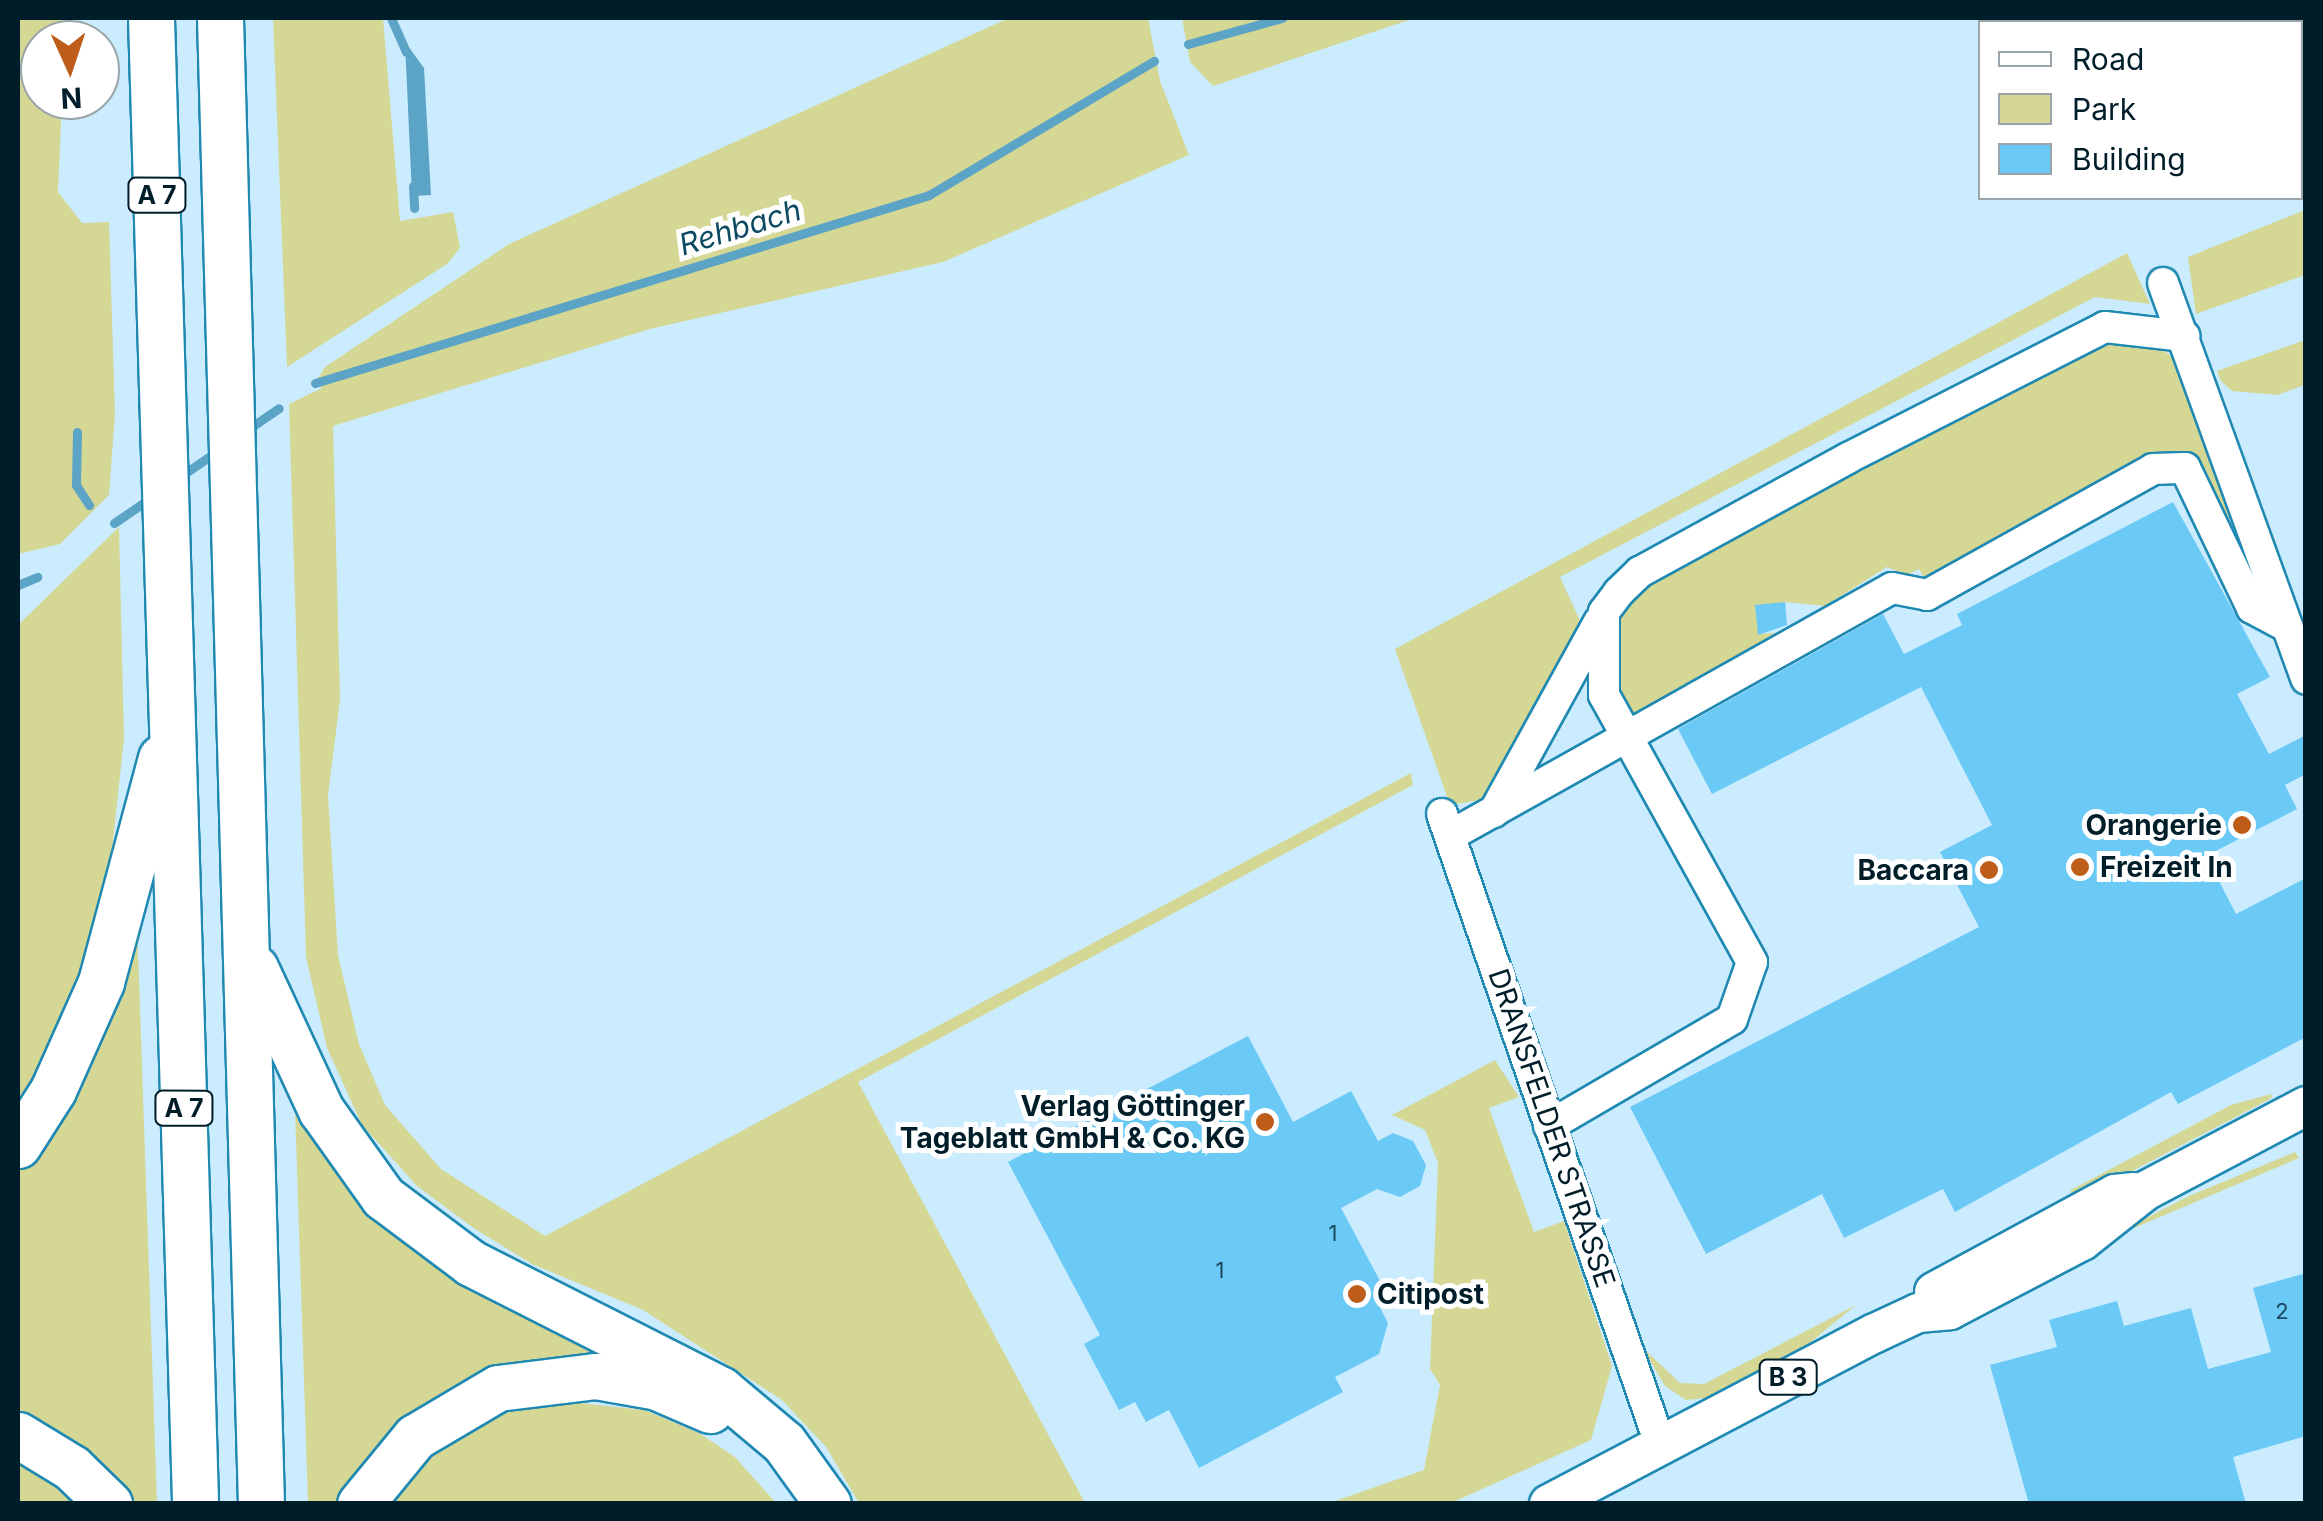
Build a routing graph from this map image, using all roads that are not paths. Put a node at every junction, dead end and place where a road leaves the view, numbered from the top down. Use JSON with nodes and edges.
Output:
{"nodes":[{"id":1,"x":151,"y":18,"type":"edge"},
{"id":2,"x":220,"y":18,"type":"edge"},
{"id":3,"x":2163,"y":283,"type":"dead end"},
{"id":4,"x":2184,"y":336,"type":"junction"},
{"id":5,"x":1604,"y":612,"type":"junction"},
{"id":6,"x":2286,"y":627,"type":"junction"},
{"id":7,"x":2306,"y":679,"type":"edge"},
{"id":8,"x":174,"y":712,"type":"junction"},
{"id":9,"x":1623,"y":740,"type":"junction"},
{"id":10,"x":1494,"y":812,"type":"junction"},
{"id":11,"x":245,"y":946,"type":"junction"},
{"id":12,"x":2306,"y":1106,"type":"edge"},
{"id":13,"x":1550,"y":1126,"type":"junction"},
{"id":14,"x":18,"y":1145,"type":"edge"},
{"id":15,"x":18,"y":1435,"type":"edge"},
{"id":16,"x":1660,"y":1444,"type":"junction"},
{"id":17,"x":108,"y":1504,"type":"edge"},
{"id":18,"x":195,"y":1504,"type":"edge"},
{"id":19,"x":261,"y":1504,"type":"edge"},
{"id":20,"x":360,"y":1504,"type":"edge"},
{"id":21,"x":804,"y":1504,"type":"edge"},
{"id":22,"x":828,"y":1504,"type":"edge"},
{"id":23,"x":1549,"y":1504,"type":"edge"}],
"edges":[{"from":1,"to":8,"type":"highway","number":"A 7"},
{"from":2,"to":11,"type":"highway","number":"A 7"},
{"from":3,"to":4,"type":"street"},
{"from":4,"to":5,"type":"street"},
{"from":4,"to":6,"type":"street"},
{"from":5,"to":9,"type":"street"},
{"from":5,"to":10,"type":"street"},
{"from":6,"to":7,"type":"street"},
{"from":6,"to":9,"type":"street"},
{"from":8,"to":14,"type":"highway"},
{"from":8,"to":18,"type":"highway","number":"A 7"},
{"from":9,"to":10,"type":"street"},
{"from":9,"to":13,"type":"street"},
{"from":10,"to":13,"type":"street","name":"DRANSFELDER STRASSE"},
{"from":11,"to":19,"type":"highway","number":"A 7"},
{"from":11,"to":22,"type":"highway"},
{"from":12,"to":16,"type":"main road","number":"B 3"},
{"from":13,"to":16,"type":"street","name":"DRANSFELDER STRASSE"},
{"from":15,"to":17,"type":"highway"},
{"from":16,"to":23,"type":"main road","number":"B 3"},
{"from":20,"to":21,"type":"highway"}]}
